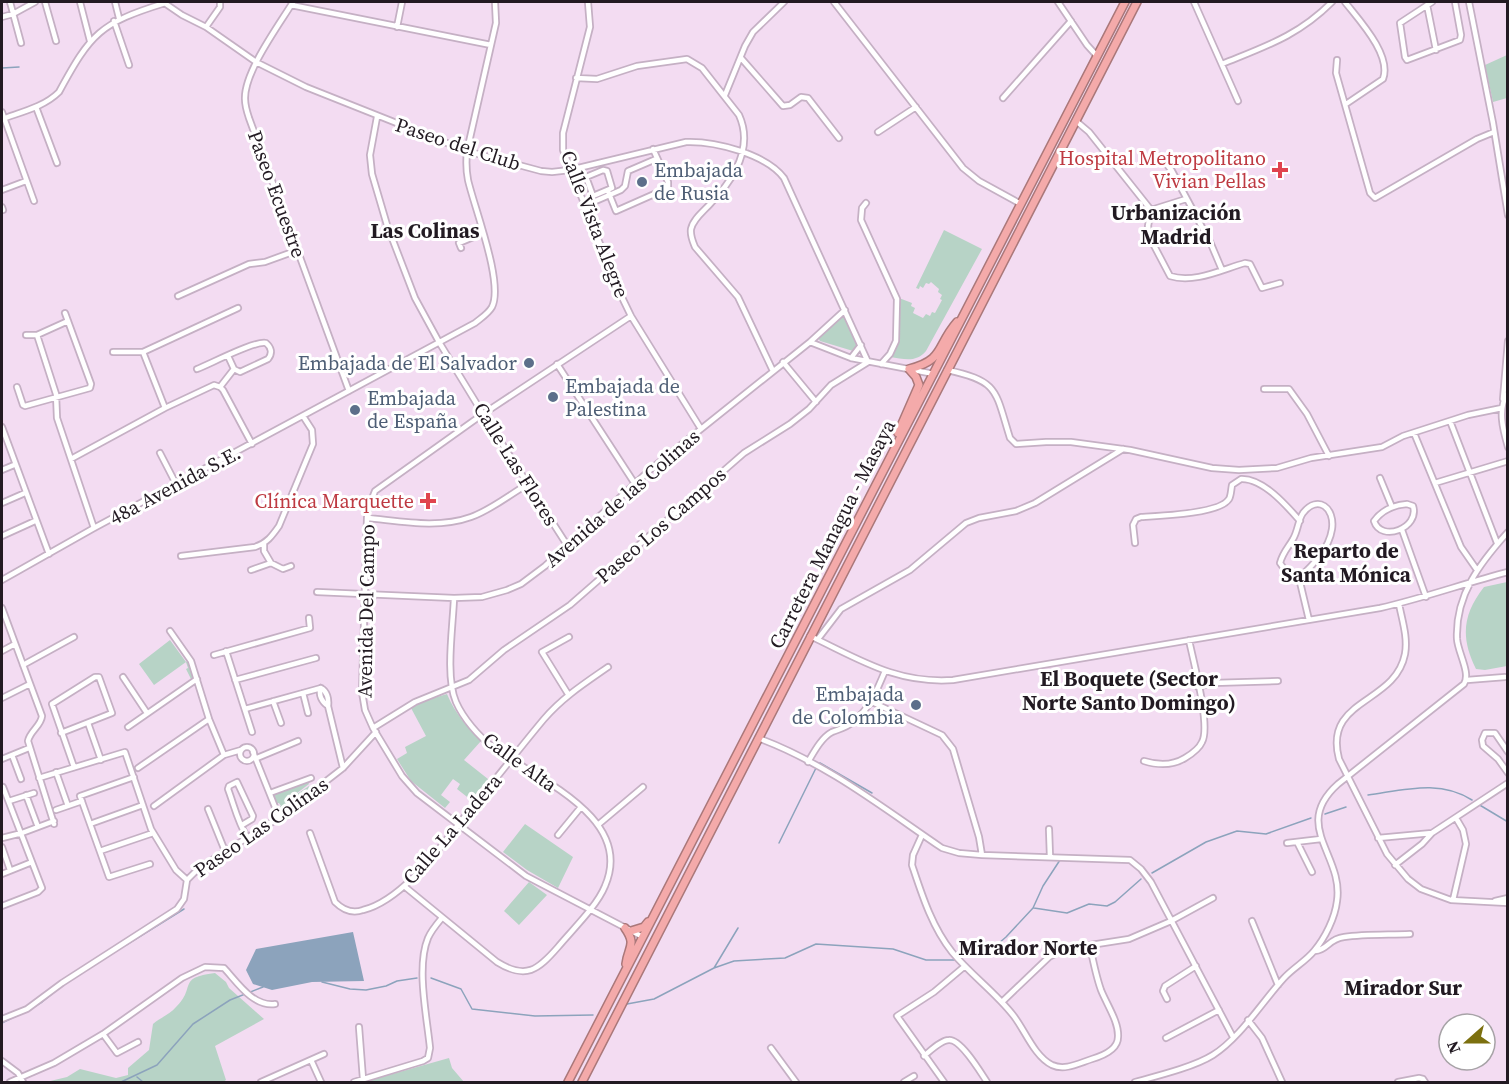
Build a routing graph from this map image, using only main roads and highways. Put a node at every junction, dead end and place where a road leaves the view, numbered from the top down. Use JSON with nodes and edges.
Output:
{"nodes":[{"id":1,"x":1125,"y":2,"type":"edge"},
{"id":2,"x":1137,"y":2,"type":"edge"},
{"id":3,"x":965,"y":314,"type":"junction"},
{"id":4,"x":970,"y":325,"type":"junction"},
{"id":5,"x":934,"y":374,"type":"junction"},
{"id":6,"x":908,"y":447,"type":"junction"},
{"id":7,"x":894,"y":450,"type":"junction"},
{"id":8,"x":770,"y":690,"type":"junction"},
{"id":9,"x":757,"y":738,"type":"junction"},
{"id":10,"x":729,"y":771,"type":"junction"},
{"id":11,"x":675,"y":900,"type":"junction"},
{"id":12,"x":652,"y":918,"type":"junction"},
{"id":13,"x":643,"y":937,"type":"junction"},
{"id":14,"x":625,"y":972,"type":"junction"},
{"id":15,"x":630,"y":989,"type":"junction"},
{"id":16,"x":568,"y":1083,"type":"edge"},
{"id":17,"x":582,"y":1083,"type":"edge"}],
"edges":[{"from":1,"to":3,"type":"highway","name":"Carretera Managua - Masaya"},
{"from":2,"to":4,"type":"highway","name":"Carretera Managua - Masaya"},
{"from":3,"to":5,"type":"highway","name":"Carretera Managua - Masaya"},
{"from":3,"to":7,"type":"highway"},
{"from":4,"to":5,"type":"highway"},
{"from":4,"to":6,"type":"highway","name":"Carretera Managua - Masaya"},
{"from":5,"to":6,"type":"highway"},
{"from":5,"to":7,"type":"highway","name":"Carretera Managua - Masaya"},
{"from":6,"to":9,"type":"highway","name":"Carretera Managua - Masaya"},
{"from":7,"to":8,"type":"highway","name":"Carretera Managua - Masaya"},
{"from":8,"to":9,"type":"highway"},
{"from":8,"to":10,"type":"highway","name":"Carretera Managua - Masaya"},
{"from":9,"to":10,"type":"highway"},
{"from":9,"to":11,"type":"highway","name":"Carretera Managua - Masaya"},
{"from":10,"to":12,"type":"highway","name":"Carretera Managua - Masaya"},
{"from":11,"to":13,"type":"highway"},
{"from":11,"to":15,"type":"highway","name":"Carretera Managua - Masaya"},
{"from":12,"to":13,"type":"highway","name":"Carretera Managua - Masaya"},
{"from":12,"to":14,"type":"highway"},
{"from":13,"to":14,"type":"highway","name":"Carretera Managua - Masaya"},
{"from":13,"to":15,"type":"highway"},
{"from":14,"to":16,"type":"highway","name":"Carretera Managua - Masaya"},
{"from":15,"to":17,"type":"highway","name":"Carretera Managua - Masaya"}]}
